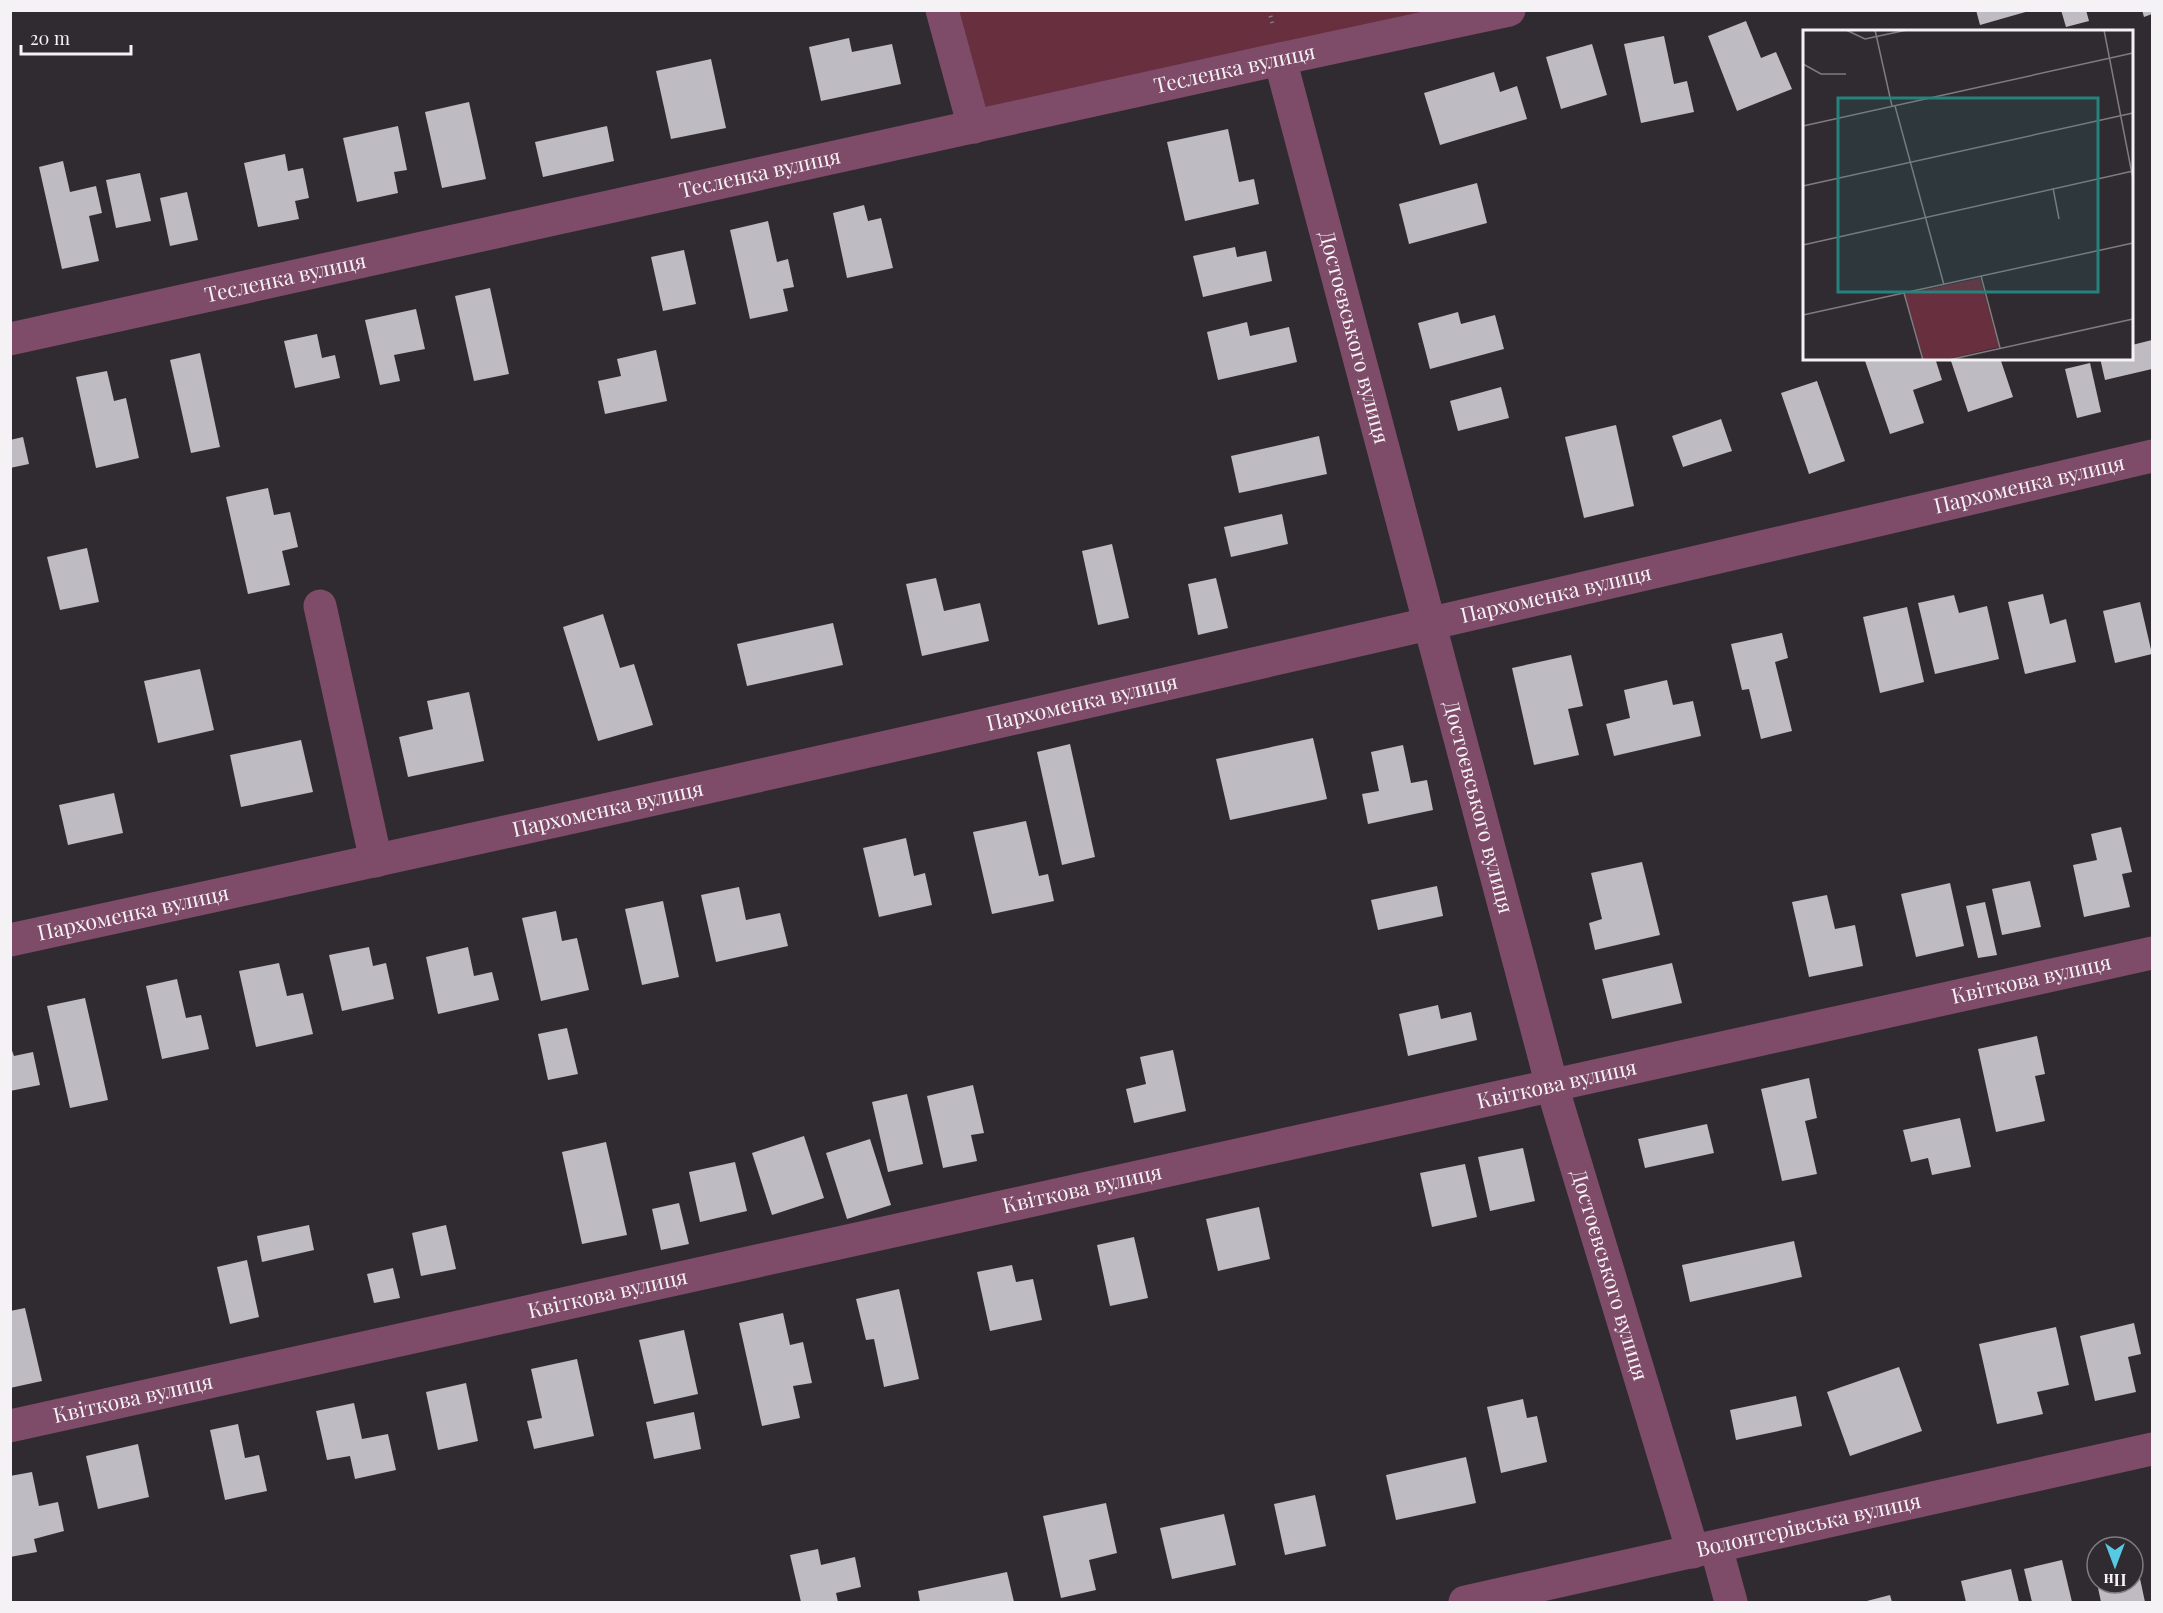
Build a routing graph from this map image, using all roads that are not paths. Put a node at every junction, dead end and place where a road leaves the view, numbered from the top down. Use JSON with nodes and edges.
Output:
{"nodes":[{"id":1,"x":942,"y":10,"type":"edge"},
{"id":2,"x":1509,"y":10,"type":"edge"},
{"id":3,"x":1280,"y":59,"type":"junction"},
{"id":4,"x":974,"y":127,"type":"junction"},
{"id":5,"x":10,"y":339,"type":"edge"},
{"id":6,"x":2152,"y":456,"type":"edge"},
{"id":7,"x":320,"y":606,"type":"dead end"},
{"id":8,"x":1430,"y":625,"type":"junction"},
{"id":9,"x":376,"y":861,"type":"junction"},
{"id":10,"x":10,"y":940,"type":"edge"},
{"id":11,"x":2152,"y":953,"type":"edge"},
{"id":12,"x":1552,"y":1086,"type":"junction"},
{"id":13,"x":10,"y":1426,"type":"edge"},
{"id":14,"x":2152,"y":1449,"type":"edge"},
{"id":15,"x":1705,"y":1549,"type":"junction"},
{"id":16,"x":1464,"y":1602,"type":"edge"},
{"id":17,"x":1731,"y":1602,"type":"edge"}],
"edges":[{"from":1,"to":4,"type":"street"},
{"from":2,"to":3,"type":"street","name":"Тесленка вулиця"},
{"from":3,"to":4,"type":"street","name":"Тесленка вулиця"},
{"from":3,"to":8,"type":"street","name":"Достоєвського вулиця"},
{"from":4,"to":5,"type":"street","name":"Тесленка вулиця"},
{"from":6,"to":8,"type":"street","name":"Пархоменка вулиця"},
{"from":7,"to":9,"type":"street"},
{"from":8,"to":9,"type":"street","name":"Пархоменка вулиця"},
{"from":8,"to":12,"type":"street","name":"Достоєвського вулиця"},
{"from":9,"to":10,"type":"street","name":"Пархоменка вулиця"},
{"from":11,"to":12,"type":"street","name":"Квіткова вулиця"},
{"from":12,"to":13,"type":"street","name":"Квіткова вулиця"},
{"from":12,"to":15,"type":"street","name":"Достоєвського вулиця"},
{"from":14,"to":15,"type":"street","name":"Волонтерівська вулиця"},
{"from":15,"to":16,"type":"street","name":"Волонтерівська вулиця"},
{"from":15,"to":17,"type":"street","name":"Достоєвського вулиця"}]}
